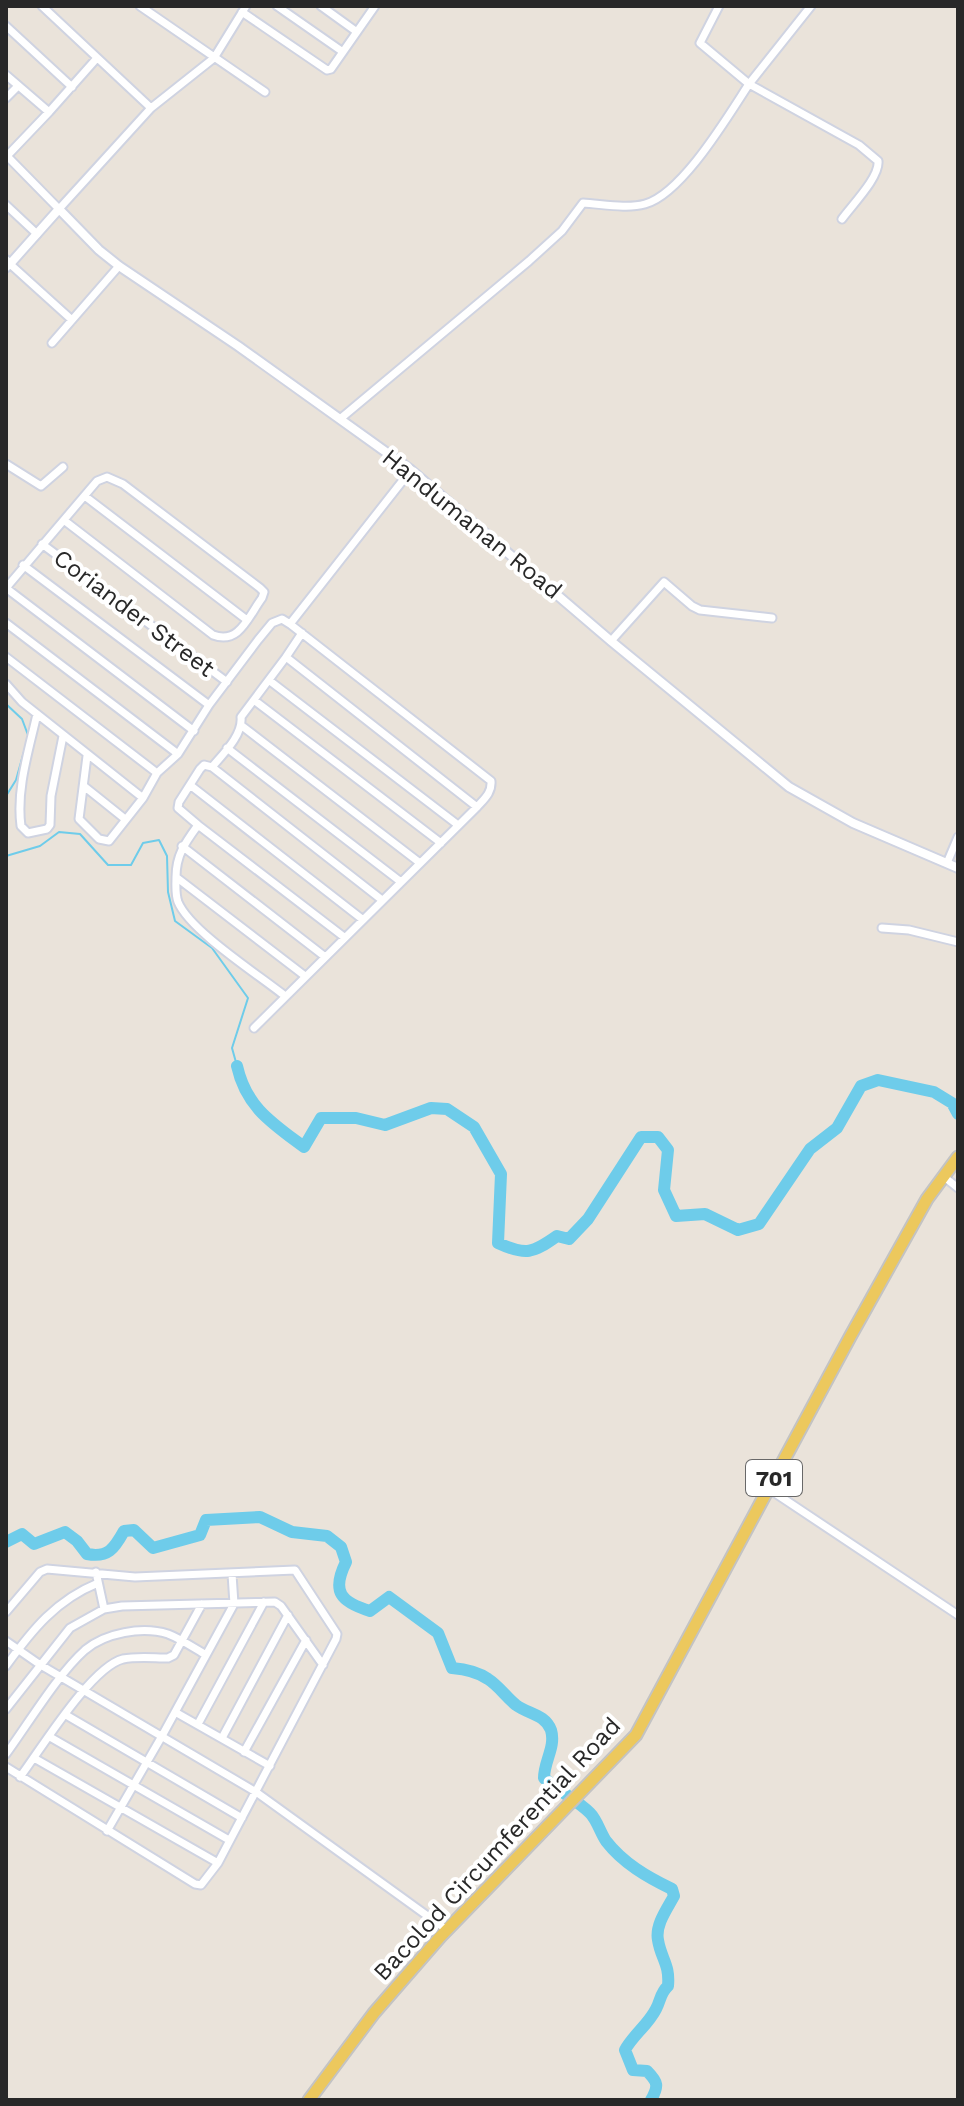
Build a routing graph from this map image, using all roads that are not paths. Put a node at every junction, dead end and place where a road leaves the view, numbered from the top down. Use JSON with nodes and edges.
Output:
{"nodes":[{"id":1,"x":42,"y":6,"type":"edge"},
{"id":2,"x":141,"y":6,"type":"edge"},
{"id":3,"x":277,"y":6,"type":"edge"},
{"id":4,"x":321,"y":6,"type":"edge"},
{"id":5,"x":719,"y":6,"type":"edge"},
{"id":6,"x":811,"y":6,"type":"edge"},
{"id":7,"x":371,"y":7,"type":"edge"},
{"id":8,"x":244,"y":9,"type":"edge"},
{"id":9,"x":6,"y":26,"type":"edge"},
{"id":10,"x":357,"y":32,"type":"junction"},
{"id":11,"x":343,"y":52,"type":"junction"},
{"id":12,"x":97,"y":58,"type":"junction"},
{"id":13,"x":214,"y":58,"type":"junction"},
{"id":14,"x":6,"y":75,"type":"edge"},
{"id":15,"x":749,"y":84,"type":"junction"},
{"id":16,"x":18,"y":86,"type":"junction"},
{"id":17,"x":72,"y":87,"type":"junction"},
{"id":18,"x":265,"y":92,"type":"dead end"},
{"id":19,"x":6,"y":98,"type":"edge"},
{"id":20,"x":151,"y":108,"type":"junction"},
{"id":21,"x":49,"y":112,"type":"junction"},
{"id":22,"x":7,"y":156,"type":"edge"},
{"id":23,"x":6,"y":205,"type":"edge"},
{"id":24,"x":59,"y":209,"type":"junction"},
{"id":25,"x":842,"y":219,"type":"dead end"},
{"id":26,"x":37,"y":234,"type":"junction"},
{"id":27,"x":7,"y":264,"type":"edge"},
{"id":28,"x":119,"y":266,"type":"junction"},
{"id":29,"x":72,"y":320,"type":"junction"},
{"id":30,"x":52,"y":343,"type":"dead end"},
{"id":31,"x":340,"y":419,"type":"junction"},
{"id":32,"x":6,"y":464,"type":"edge"},
{"id":33,"x":63,"y":467,"type":"dead end"},
{"id":34,"x":411,"y":470,"type":"junction"},
{"id":35,"x":86,"y":497,"type":"junction"},
{"id":36,"x":65,"y":521,"type":"junction"},
{"id":37,"x":42,"y":544,"type":"junction"},
{"id":38,"x":23,"y":565,"type":"junction"},
{"id":39,"x":6,"y":588,"type":"edge"},
{"id":40,"x":772,"y":618,"type":"dead end"},
{"id":41,"x":247,"y":620,"type":"junction"},
{"id":42,"x":6,"y":623,"type":"edge"},
{"id":43,"x":290,"y":624,"type":"junction"},
{"id":44,"x":302,"y":633,"type":"junction"},
{"id":45,"x":611,"y":641,"type":"junction"},
{"id":46,"x":6,"y":657,"type":"edge"},
{"id":47,"x":286,"y":657,"type":"junction"},
{"id":48,"x":270,"y":681,"type":"junction"},
{"id":49,"x":227,"y":682,"type":"junction"},
{"id":50,"x":6,"y":684,"type":"edge"},
{"id":51,"x":254,"y":700,"type":"junction"},
{"id":52,"x":209,"y":705,"type":"junction"},
{"id":53,"x":37,"y":714,"type":"junction"},
{"id":54,"x":242,"y":726,"type":"junction"},
{"id":55,"x":194,"y":731,"type":"junction"},
{"id":56,"x":63,"y":736,"type":"junction"},
{"id":57,"x":227,"y":748,"type":"junction"},
{"id":58,"x":178,"y":754,"type":"junction"},
{"id":59,"x":87,"y":756,"type":"junction"},
{"id":60,"x":212,"y":767,"type":"junction"},
{"id":61,"x":157,"y":773,"type":"junction"},
{"id":62,"x":190,"y":785,"type":"junction"},
{"id":63,"x":85,"y":787,"type":"junction"},
{"id":64,"x":143,"y":798,"type":"junction"},
{"id":65,"x":477,"y":807,"type":"junction"},
{"id":66,"x":125,"y":819,"type":"junction"},
{"id":67,"x":198,"y":825,"type":"junction"},
{"id":68,"x":458,"y":825,"type":"junction"},
{"id":69,"x":958,"y":837,"type":"edge"},
{"id":70,"x":441,"y":843,"type":"junction"},
{"id":71,"x":182,"y":846,"type":"junction"},
{"id":72,"x":420,"y":863,"type":"junction"},
{"id":73,"x":947,"y":863,"type":"junction"},
{"id":74,"x":958,"y":868,"type":"edge"},
{"id":75,"x":176,"y":877,"type":"junction"},
{"id":76,"x":401,"y":882,"type":"junction"},
{"id":77,"x":382,"y":900,"type":"junction"},
{"id":78,"x":362,"y":919,"type":"junction"},
{"id":79,"x":882,"y":928,"type":"dead end"},
{"id":80,"x":344,"y":937,"type":"junction"},
{"id":81,"x":958,"y":942,"type":"edge"},
{"id":82,"x":324,"y":956,"type":"junction"},
{"id":83,"x":305,"y":976,"type":"junction"},
{"id":84,"x":285,"y":996,"type":"junction"},
{"id":85,"x":254,"y":1028,"type":"dead end"},
{"id":86,"x":958,"y":1157,"type":"edge"},
{"id":87,"x":943,"y":1176,"type":"junction"},
{"id":88,"x":958,"y":1188,"type":"edge"},
{"id":89,"x":769,"y":1489,"type":"junction"},
{"id":90,"x":96,"y":1572,"type":"junction"},
{"id":91,"x":232,"y":1574,"type":"junction"},
{"id":92,"x":98,"y":1583,"type":"junction"},
{"id":93,"x":264,"y":1602,"type":"junction"},
{"id":94,"x":202,"y":1604,"type":"junction"},
{"id":95,"x":234,"y":1604,"type":"junction"},
{"id":96,"x":104,"y":1609,"type":"junction"},
{"id":97,"x":6,"y":1612,"type":"edge"},
{"id":98,"x":288,"y":1615,"type":"junction"},
{"id":99,"x":958,"y":1615,"type":"edge"},
{"id":100,"x":306,"y":1640,"type":"junction"},
{"id":101,"x":6,"y":1641,"type":"edge"},
{"id":102,"x":183,"y":1641,"type":"junction"},
{"id":103,"x":17,"y":1650,"type":"junction"},
{"id":104,"x":206,"y":1655,"type":"junction"},
{"id":105,"x":39,"y":1664,"type":"junction"},
{"id":106,"x":323,"y":1665,"type":"junction"},
{"id":107,"x":6,"y":1666,"type":"edge"},
{"id":108,"x":62,"y":1677,"type":"junction"},
{"id":109,"x":83,"y":1690,"type":"junction"},
{"id":110,"x":6,"y":1709,"type":"edge"},
{"id":111,"x":175,"y":1712,"type":"junction"},
{"id":112,"x":66,"y":1715,"type":"junction"},
{"id":113,"x":198,"y":1724,"type":"junction"},
{"id":114,"x":162,"y":1736,"type":"junction"},
{"id":115,"x":50,"y":1737,"type":"junction"},
{"id":116,"x":222,"y":1738,"type":"junction"},
{"id":117,"x":244,"y":1752,"type":"junction"},
{"id":118,"x":6,"y":1754,"type":"edge"},
{"id":119,"x":34,"y":1758,"type":"junction"},
{"id":120,"x":146,"y":1762,"type":"junction"},
{"id":121,"x":270,"y":1766,"type":"junction"},
{"id":122,"x":6,"y":1767,"type":"edge"},
{"id":123,"x":20,"y":1777,"type":"junction"},
{"id":124,"x":132,"y":1786,"type":"junction"},
{"id":125,"x":256,"y":1792,"type":"junction"},
{"id":126,"x":119,"y":1808,"type":"junction"},
{"id":127,"x":242,"y":1818,"type":"junction"},
{"id":128,"x":107,"y":1831,"type":"junction"},
{"id":129,"x":229,"y":1840,"type":"junction"},
{"id":130,"x":218,"y":1863,"type":"junction"},
{"id":131,"x":447,"y":1930,"type":"junction"},
{"id":132,"x":309,"y":2100,"type":"edge"}],
"edges":[{"from":1,"to":12,"type":"street"},
{"from":2,"to":13,"type":"street"},
{"from":3,"to":11,"type":"street"},
{"from":4,"to":10,"type":"street"},
{"from":5,"to":15,"type":"street"},
{"from":6,"to":15,"type":"street"},
{"from":7,"to":10,"type":"street"},
{"from":8,"to":11,"type":"street"},
{"from":8,"to":13,"type":"street"},
{"from":9,"to":17,"type":"street"},
{"from":10,"to":11,"type":"street"},
{"from":12,"to":17,"type":"street"},
{"from":12,"to":20,"type":"street"},
{"from":13,"to":18,"type":"street"},
{"from":13,"to":20,"type":"street"},
{"from":14,"to":16,"type":"street"},
{"from":15,"to":25,"type":"street"},
{"from":15,"to":31,"type":"street"},
{"from":16,"to":19,"type":"street"},
{"from":16,"to":21,"type":"street"},
{"from":17,"to":21,"type":"street"},
{"from":20,"to":24,"type":"street"},
{"from":21,"to":22,"type":"street"},
{"from":22,"to":24,"type":"street"},
{"from":23,"to":26,"type":"street"},
{"from":24,"to":26,"type":"street"},
{"from":24,"to":28,"type":"street","name":"Handumanan Road"},
{"from":26,"to":27,"type":"street"},
{"from":27,"to":29,"type":"street"},
{"from":28,"to":29,"type":"street"},
{"from":28,"to":31,"type":"street","name":"Handumanan Road"},
{"from":29,"to":30,"type":"street"},
{"from":31,"to":34,"type":"street","name":"Handumanan Road"},
{"from":32,"to":33,"type":"street"},
{"from":34,"to":43,"type":"street"},
{"from":34,"to":45,"type":"street","name":"Handumanan Road"},
{"from":35,"to":36,"type":"street"},
{"from":35,"to":41,"type":"street"},
{"from":35,"to":41,"type":"street"},
{"from":36,"to":37,"type":"street"},
{"from":36,"to":41,"type":"street"},
{"from":37,"to":38,"type":"street"},
{"from":37,"to":49,"type":"street","name":"Coriander Street"},
{"from":38,"to":39,"type":"street"},
{"from":38,"to":52,"type":"street"},
{"from":39,"to":55,"type":"street"},
{"from":40,"to":45,"type":"street"},
{"from":42,"to":58,"type":"street"},
{"from":43,"to":44,"type":"street"},
{"from":43,"to":49,"type":"street"},
{"from":44,"to":47,"type":"street"},
{"from":44,"to":65,"type":"street"},
{"from":45,"to":73,"type":"street","name":"Handumanan Road"},
{"from":46,"to":61,"type":"street"},
{"from":47,"to":48,"type":"street"},
{"from":47,"to":65,"type":"street"},
{"from":48,"to":51,"type":"street"},
{"from":48,"to":68,"type":"street"},
{"from":49,"to":52,"type":"street"},
{"from":50,"to":53,"type":"street"},
{"from":51,"to":54,"type":"street"},
{"from":51,"to":70,"type":"street"},
{"from":52,"to":55,"type":"street"},
{"from":53,"to":56,"type":"street"},
{"from":53,"to":56,"type":"street"},
{"from":54,"to":57,"type":"street"},
{"from":54,"to":72,"type":"street"},
{"from":55,"to":58,"type":"street"},
{"from":56,"to":59,"type":"street"},
{"from":57,"to":60,"type":"street"},
{"from":57,"to":76,"type":"street"},
{"from":58,"to":61,"type":"street"},
{"from":59,"to":63,"type":"street"},
{"from":59,"to":64,"type":"street"},
{"from":60,"to":62,"type":"street"},
{"from":60,"to":77,"type":"street"},
{"from":61,"to":64,"type":"street"},
{"from":62,"to":67,"type":"street"},
{"from":62,"to":78,"type":"street"},
{"from":63,"to":66,"type":"street"},
{"from":63,"to":66,"type":"street"},
{"from":64,"to":66,"type":"street"},
{"from":65,"to":68,"type":"street"},
{"from":67,"to":71,"type":"street"},
{"from":67,"to":80,"type":"street"},
{"from":68,"to":70,"type":"street"},
{"from":69,"to":73,"type":"street"},
{"from":70,"to":72,"type":"street"},
{"from":71,"to":75,"type":"street"},
{"from":71,"to":82,"type":"street"},
{"from":72,"to":76,"type":"street"},
{"from":73,"to":74,"type":"street","name":"Handumanan Road"},
{"from":75,"to":83,"type":"street"},
{"from":75,"to":84,"type":"street"},
{"from":76,"to":77,"type":"street"},
{"from":77,"to":78,"type":"street"},
{"from":78,"to":80,"type":"street"},
{"from":79,"to":81,"type":"street"},
{"from":80,"to":82,"type":"street"},
{"from":82,"to":83,"type":"street"},
{"from":83,"to":84,"type":"street"},
{"from":84,"to":85,"type":"street"},
{"from":86,"to":87,"type":"main road","name":"Bacolod Circumferential Road","number":"701"},
{"from":87,"to":88,"type":"street"},
{"from":87,"to":89,"type":"main road","name":"Bacolod Circumferential Road","number":"701"},
{"from":89,"to":99,"type":"street"},
{"from":89,"to":131,"type":"main road","name":"Bacolod Circumferential Road","number":"701"},
{"from":90,"to":91,"type":"street"},
{"from":90,"to":92,"type":"street"},
{"from":90,"to":97,"type":"street"},
{"from":91,"to":95,"type":"street"},
{"from":91,"to":106,"type":"street"},
{"from":92,"to":96,"type":"street"},
{"from":92,"to":103,"type":"street"},
{"from":93,"to":95,"type":"street"},
{"from":93,"to":98,"type":"street"},
{"from":93,"to":113,"type":"street"},
{"from":94,"to":95,"type":"street"},
{"from":94,"to":96,"type":"street"},
{"from":94,"to":102,"type":"street"},
{"from":95,"to":104,"type":"street"},
{"from":96,"to":105,"type":"street"},
{"from":98,"to":100,"type":"street"},
{"from":98,"to":116,"type":"street"},
{"from":100,"to":106,"type":"street"},
{"from":100,"to":117,"type":"street"},
{"from":101,"to":103,"type":"street"},
{"from":102,"to":104,"type":"street"},
{"from":102,"to":108,"type":"street"},
{"from":102,"to":109,"type":"street"},
{"from":103,"to":105,"type":"street"},
{"from":103,"to":107,"type":"street"},
{"from":104,"to":111,"type":"street"},
{"from":105,"to":108,"type":"street"},
{"from":105,"to":110,"type":"street"},
{"from":106,"to":121,"type":"street"},
{"from":108,"to":109,"type":"street"},
{"from":108,"to":118,"type":"street"},
{"from":109,"to":112,"type":"street"},
{"from":109,"to":114,"type":"street"},
{"from":111,"to":113,"type":"street"},
{"from":111,"to":114,"type":"street"},
{"from":112,"to":115,"type":"street"},
{"from":112,"to":120,"type":"street"},
{"from":113,"to":116,"type":"street"},
{"from":114,"to":120,"type":"street"},
{"from":114,"to":125,"type":"street"},
{"from":115,"to":119,"type":"street"},
{"from":115,"to":124,"type":"street"},
{"from":116,"to":117,"type":"street"},
{"from":117,"to":121,"type":"street"},
{"from":119,"to":123,"type":"street"},
{"from":119,"to":126,"type":"street"},
{"from":120,"to":124,"type":"street"},
{"from":120,"to":127,"type":"street"},
{"from":121,"to":125,"type":"street"},
{"from":122,"to":123,"type":"street"},
{"from":123,"to":128,"type":"street"},
{"from":124,"to":126,"type":"street"},
{"from":124,"to":129,"type":"street"},
{"from":125,"to":127,"type":"street"},
{"from":125,"to":131,"type":"street"},
{"from":126,"to":128,"type":"street"},
{"from":126,"to":130,"type":"street"},
{"from":127,"to":129,"type":"street"},
{"from":128,"to":130,"type":"street"},
{"from":129,"to":130,"type":"street"},
{"from":131,"to":132,"type":"main road","name":"Bacolod Circumferential Road","number":"701"}]}
